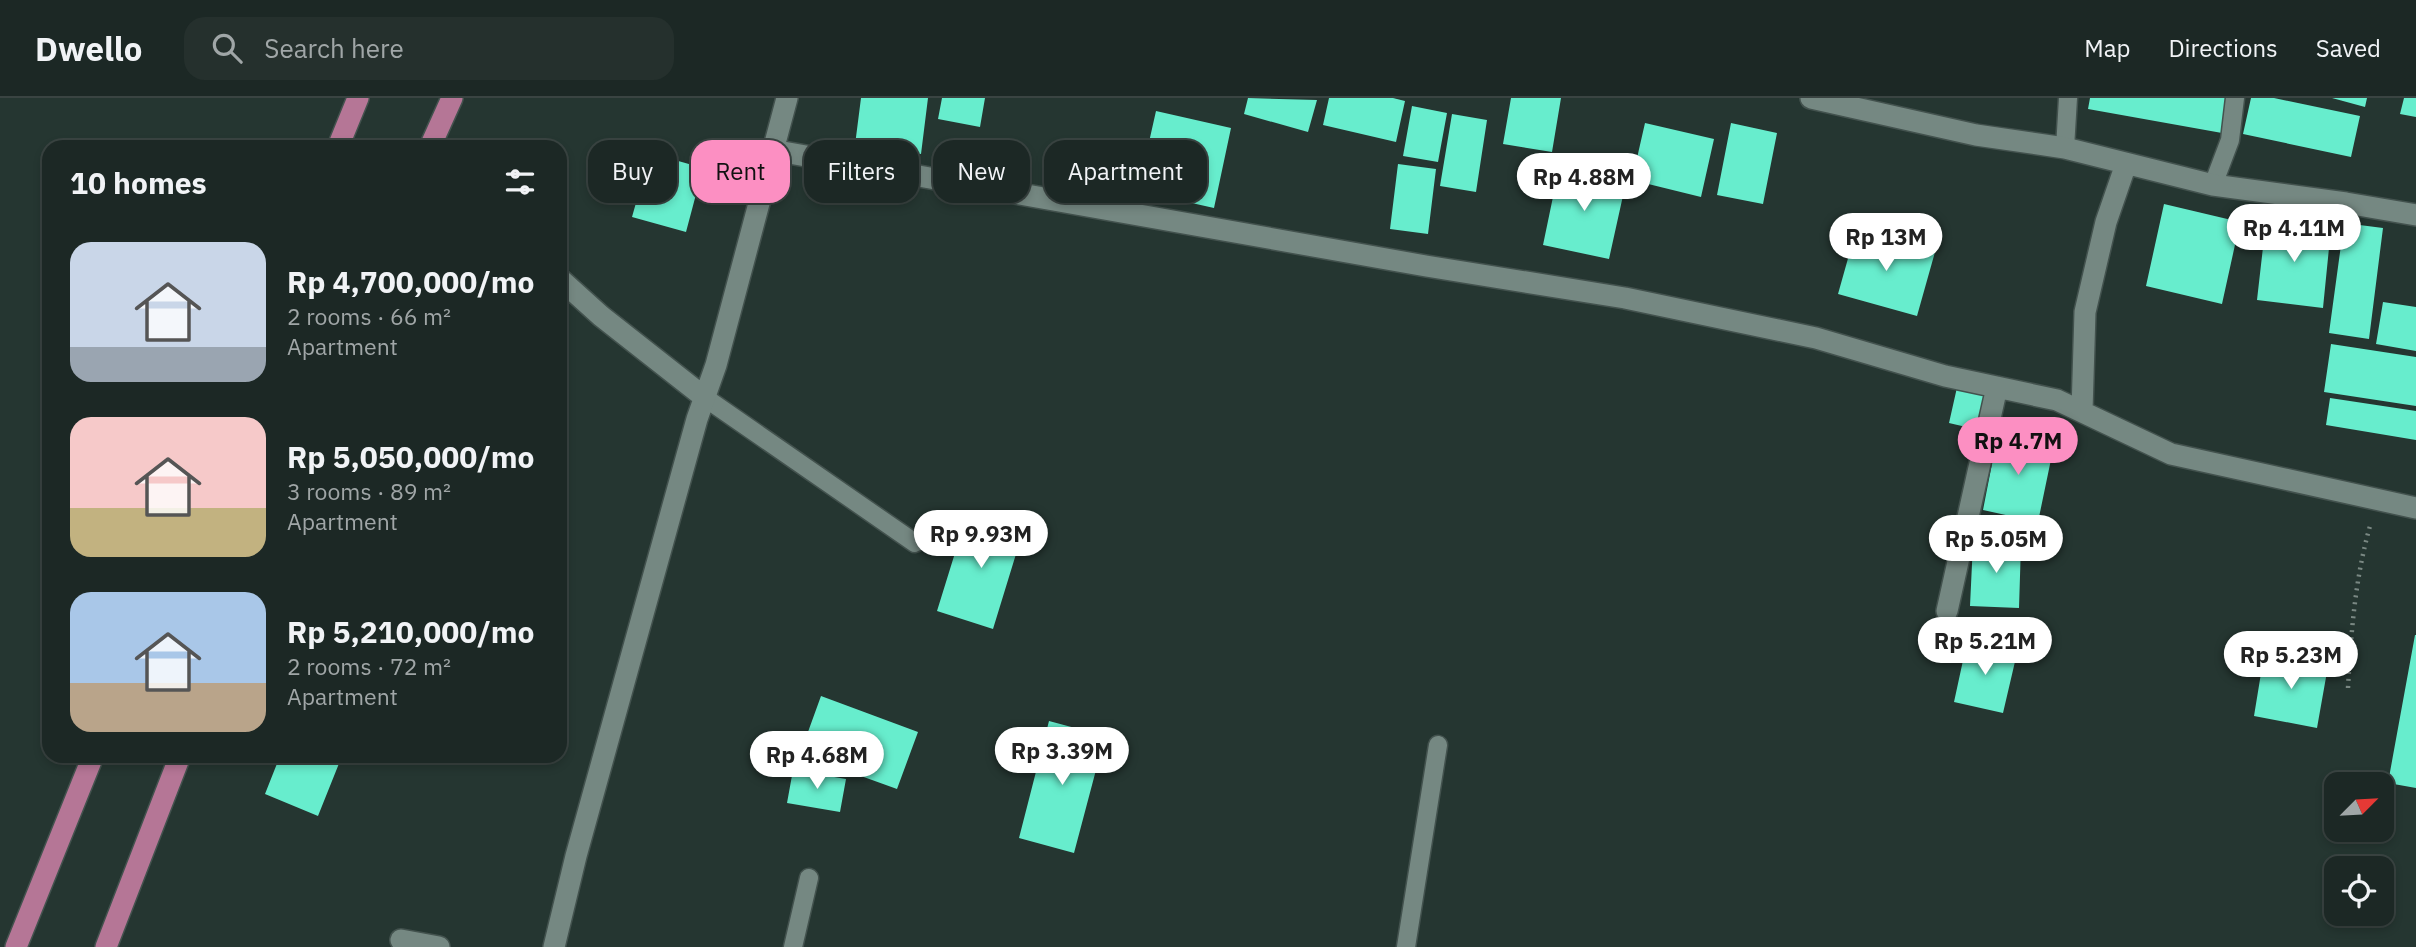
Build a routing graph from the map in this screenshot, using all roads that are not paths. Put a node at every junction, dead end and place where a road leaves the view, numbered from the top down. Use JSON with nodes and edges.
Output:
{"nodes":[{"id":1,"x":358,"y":98,"type":"edge"},
{"id":2,"x":452,"y":98,"type":"edge"},
{"id":3,"x":787,"y":98,"type":"edge"},
{"id":4,"x":1811,"y":98,"type":"edge"},
{"id":5,"x":2068,"y":98,"type":"edge"},
{"id":6,"x":2235,"y":98,"type":"edge"},
{"id":7,"x":341,"y":140,"type":"edge"},
{"id":8,"x":433,"y":140,"type":"edge"},
{"id":9,"x":775,"y":140,"type":"edge"},
{"id":10,"x":2065,"y":148,"type":"junction"},
{"id":11,"x":790,"y":153,"type":"edge"},
{"id":12,"x":2126,"y":164,"type":"junction"},
{"id":13,"x":2213,"y":185,"type":"junction"},
{"id":14,"x":758,"y":203,"type":"edge"},
{"id":15,"x":2416,"y":215,"type":"edge"},
{"id":16,"x":567,"y":285,"type":"edge"},
{"id":17,"x":1997,"y":387,"type":"junction"},
{"id":18,"x":704,"y":397,"type":"junction"},
{"id":19,"x":2082,"y":411,"type":"junction"},
{"id":20,"x":2416,"y":508,"type":"edge"},
{"id":21,"x":915,"y":543,"type":"dead end"},
{"id":22,"x":1947,"y":611,"type":"dead end"},
{"id":23,"x":1438,"y":745,"type":"dead end"},
{"id":24,"x":90,"y":763,"type":"edge"},
{"id":25,"x":177,"y":763,"type":"edge"},
{"id":26,"x":809,"y":878,"type":"dead end"},
{"id":27,"x":401,"y":940,"type":"dead end"},
{"id":28,"x":16,"y":947,"type":"edge"},
{"id":29,"x":106,"y":947,"type":"edge"},
{"id":30,"x":439,"y":947,"type":"edge"},
{"id":31,"x":554,"y":947,"type":"edge"},
{"id":32,"x":793,"y":947,"type":"edge"},
{"id":33,"x":1406,"y":947,"type":"edge"}],
"edges":[{"from":1,"to":7,"type":"main road"},
{"from":2,"to":8,"type":"main road"},
{"from":3,"to":9,"type":"street"},
{"from":4,"to":10,"type":"street"},
{"from":5,"to":10,"type":"lane"},
{"from":6,"to":13,"type":"lane"},
{"from":10,"to":12,"type":"street"},
{"from":11,"to":17,"type":"street"},
{"from":12,"to":13,"type":"street"},
{"from":12,"to":19,"type":"street"},
{"from":13,"to":15,"type":"street"},
{"from":14,"to":18,"type":"street"},
{"from":16,"to":18,"type":"street"},
{"from":17,"to":19,"type":"street"},
{"from":17,"to":22,"type":"street"},
{"from":18,"to":21,"type":"lane"},
{"from":18,"to":31,"type":"street"},
{"from":19,"to":20,"type":"street"},
{"from":23,"to":33,"type":"lane"},
{"from":24,"to":28,"type":"main road"},
{"from":25,"to":29,"type":"main road"},
{"from":26,"to":32,"type":"lane"},
{"from":27,"to":30,"type":"street"}]}
